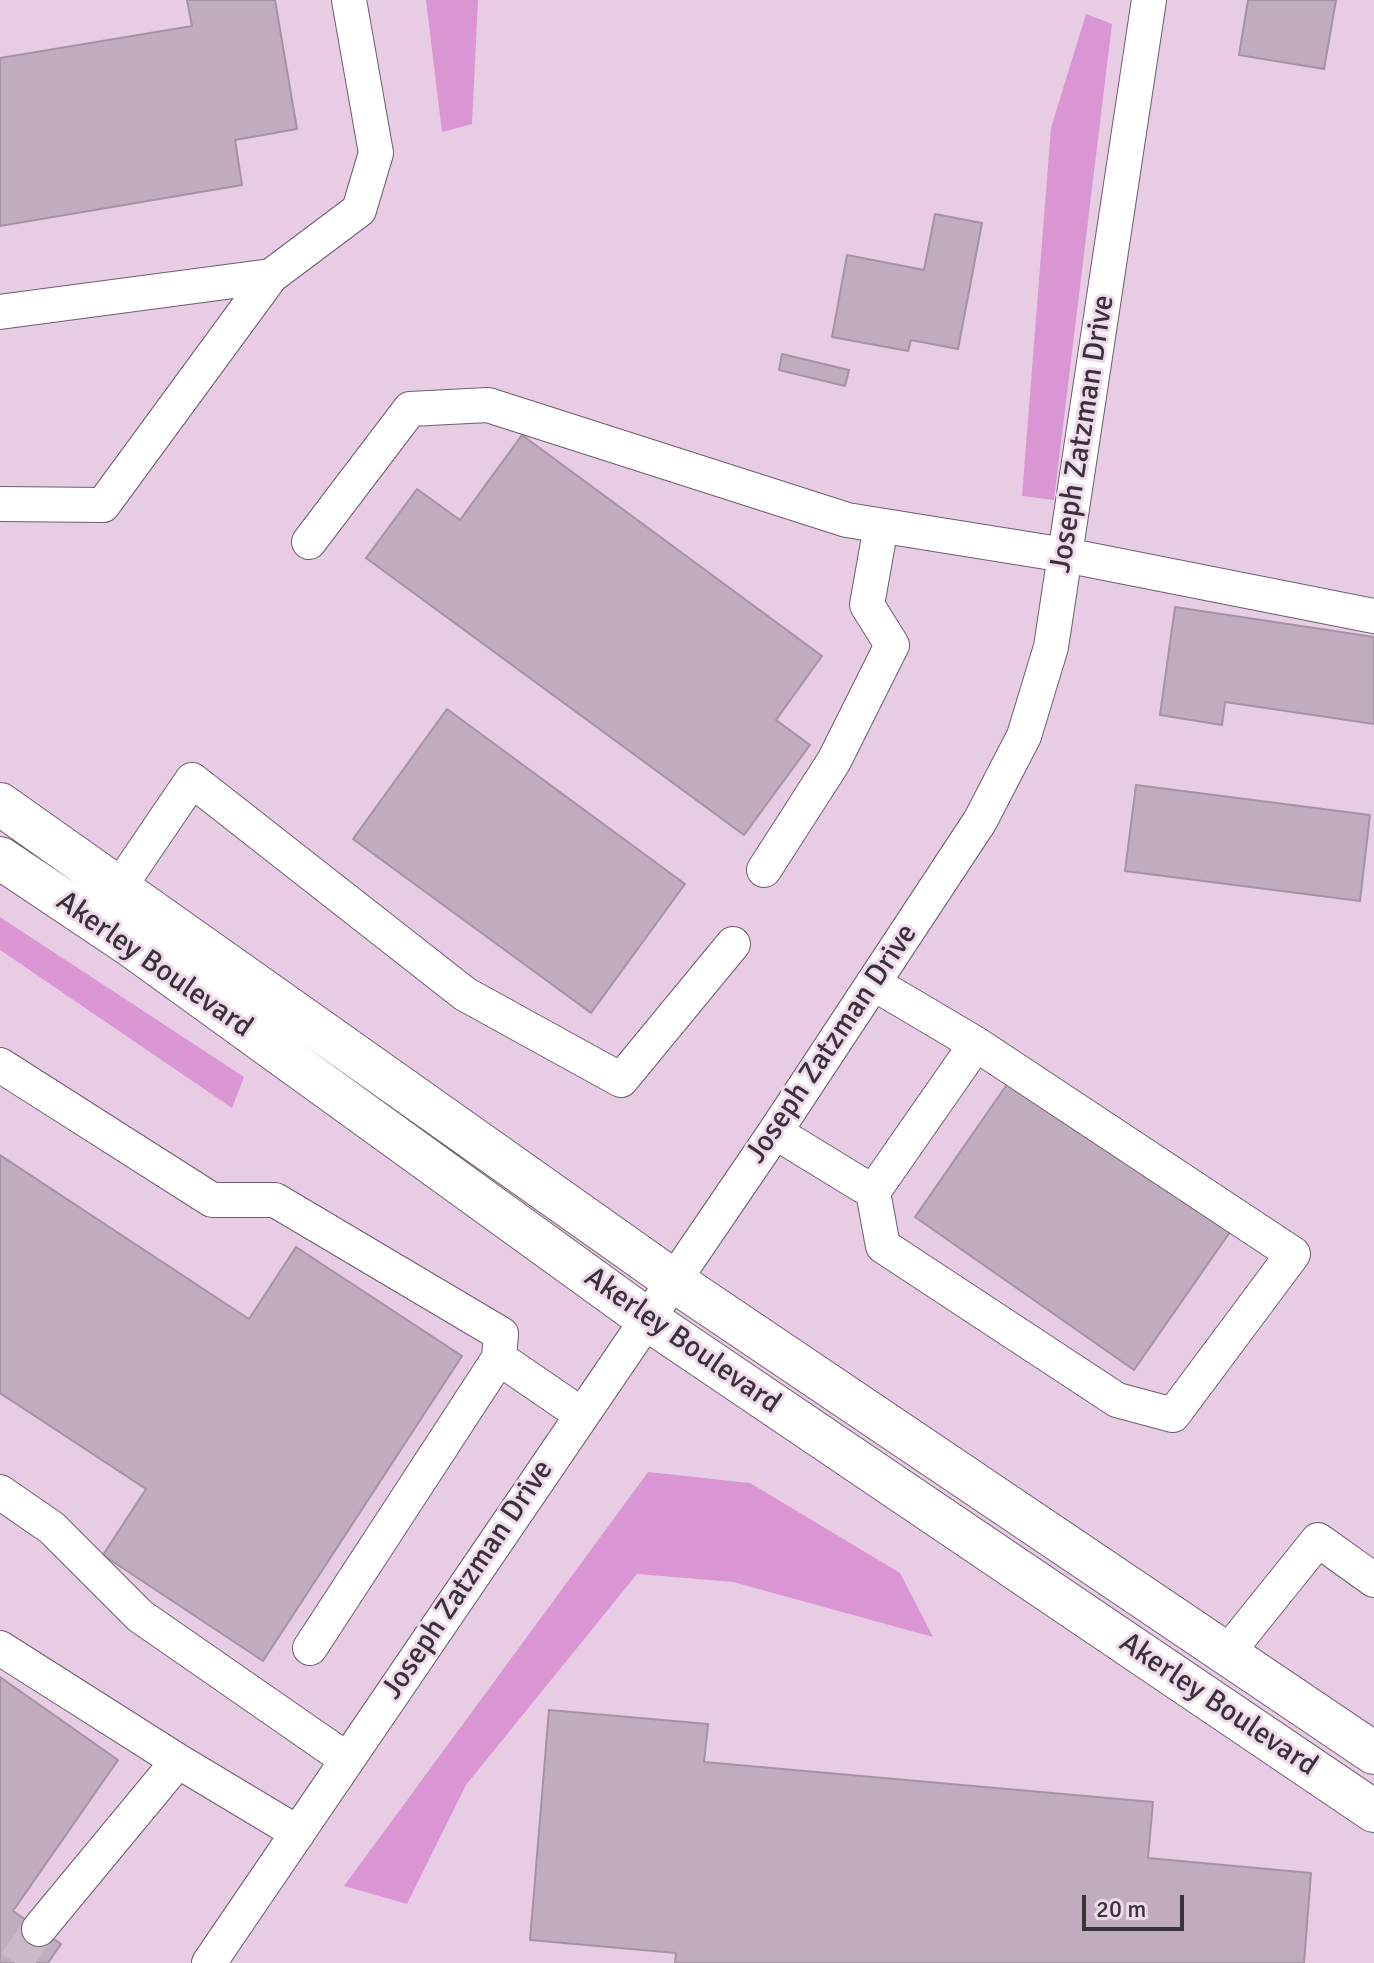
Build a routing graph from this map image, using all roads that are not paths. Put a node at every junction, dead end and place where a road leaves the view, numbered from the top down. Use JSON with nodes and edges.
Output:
{"nodes":[{"id":1,"x":349,"y":0,"type":"edge"},
{"id":2,"x":1149,"y":0,"type":"edge"},
{"id":3,"x":271,"y":276,"type":"junction"},
{"id":4,"x":0,"y":312,"type":"edge"},
{"id":5,"x":0,"y":504,"type":"edge"},
{"id":6,"x":881,"y":526,"type":"junction"},
{"id":7,"x":309,"y":542,"type":"dead end"},
{"id":8,"x":1065,"y":555,"type":"junction"},
{"id":9,"x":1374,"y":616,"type":"edge"},
{"id":10,"x":0,"y":804,"type":"edge"},
{"id":11,"x":0,"y":858,"type":"edge"},
{"id":12,"x":764,"y":870,"type":"dead end"},
{"id":13,"x":120,"y":886,"type":"junction"},
{"id":14,"x":155,"y":911,"type":"junction"},
{"id":15,"x":96,"y":922,"type":"junction"},
{"id":16,"x":733,"y":944,"type":"dead end"},
{"id":17,"x":130,"y":945,"type":"junction"},
{"id":18,"x":873,"y":983,"type":"junction"},
{"id":19,"x":976,"y":1044,"type":"junction"},
{"id":20,"x":0,"y":1065,"type":"edge"},
{"id":21,"x":775,"y":1132,"type":"junction"},
{"id":22,"x":873,"y":1192,"type":"junction"},
{"id":23,"x":674,"y":1281,"type":"junction"},
{"id":24,"x":647,"y":1319,"type":"junction"},
{"id":25,"x":499,"y":1358,"type":"junction"},
{"id":26,"x":582,"y":1415,"type":"junction"},
{"id":27,"x":0,"y":1492,"type":"edge"},
{"id":28,"x":1374,"y":1580,"type":"edge"},
{"id":29,"x":0,"y":1648,"type":"edge"},
{"id":30,"x":310,"y":1648,"type":"dead end"},
{"id":31,"x":1227,"y":1653,"type":"junction"},
{"id":32,"x":1374,"y":1753,"type":"edge"},
{"id":33,"x":346,"y":1759,"type":"junction"},
{"id":34,"x":178,"y":1761,"type":"junction"},
{"id":35,"x":1374,"y":1811,"type":"edge"},
{"id":36,"x":298,"y":1833,"type":"junction"},
{"id":37,"x":39,"y":1929,"type":"tunnel mouth"},
{"id":38,"x":209,"y":1963,"type":"edge"}],
"edges":[{"from":1,"to":3,"type":"street"},
{"from":2,"to":8,"type":"street","name":"Joseph Zatzman Drive"},
{"from":3,"to":4,"type":"street"},
{"from":3,"to":5,"type":"street"},
{"from":6,"to":7,"type":"street"},
{"from":6,"to":8,"type":"street"},
{"from":6,"to":12,"type":"street"},
{"from":8,"to":9,"type":"street"},
{"from":8,"to":18,"type":"street","name":"Joseph Zatzman Drive"},
{"from":10,"to":13,"type":"main road","name":"Akerley Boulevard"},
{"from":11,"to":15,"type":"main road","name":"Akerley Boulevard"},
{"from":13,"to":14,"type":"main road","name":"Akerley Boulevard"},
{"from":13,"to":15,"type":"street"},
{"from":13,"to":16,"type":"street"},
{"from":14,"to":17,"type":"street"},
{"from":14,"to":23,"type":"main road","name":"Akerley Boulevard"},
{"from":15,"to":17,"type":"main road","name":"Akerley Boulevard"},
{"from":17,"to":24,"type":"main road","name":"Akerley Boulevard"},
{"from":18,"to":19,"type":"street"},
{"from":18,"to":21,"type":"street","name":"Joseph Zatzman Drive"},
{"from":19,"to":22,"type":"street"},
{"from":19,"to":22,"type":"street"},
{"from":20,"to":25,"type":"street"},
{"from":21,"to":22,"type":"street"},
{"from":21,"to":23,"type":"street","name":"Joseph Zatzman Drive"},
{"from":23,"to":24,"type":"street","name":"Joseph Zatzman Drive"},
{"from":23,"to":31,"type":"main road","name":"Akerley Boulevard"},
{"from":24,"to":26,"type":"street","name":"Joseph Zatzman Drive"},
{"from":24,"to":35,"type":"main road","name":"Akerley Boulevard"},
{"from":25,"to":26,"type":"street"},
{"from":25,"to":30,"type":"street"},
{"from":26,"to":33,"type":"street","name":"Joseph Zatzman Drive"},
{"from":27,"to":33,"type":"street"},
{"from":28,"to":31,"type":"street"},
{"from":29,"to":34,"type":"street"},
{"from":31,"to":32,"type":"main road","name":"Akerley Boulevard"},
{"from":33,"to":36,"type":"street","name":"Joseph Zatzman Drive"},
{"from":34,"to":36,"type":"street"},
{"from":34,"to":37,"type":"street"},
{"from":36,"to":38,"type":"street","name":"Joseph Zatzman Drive"}]}
